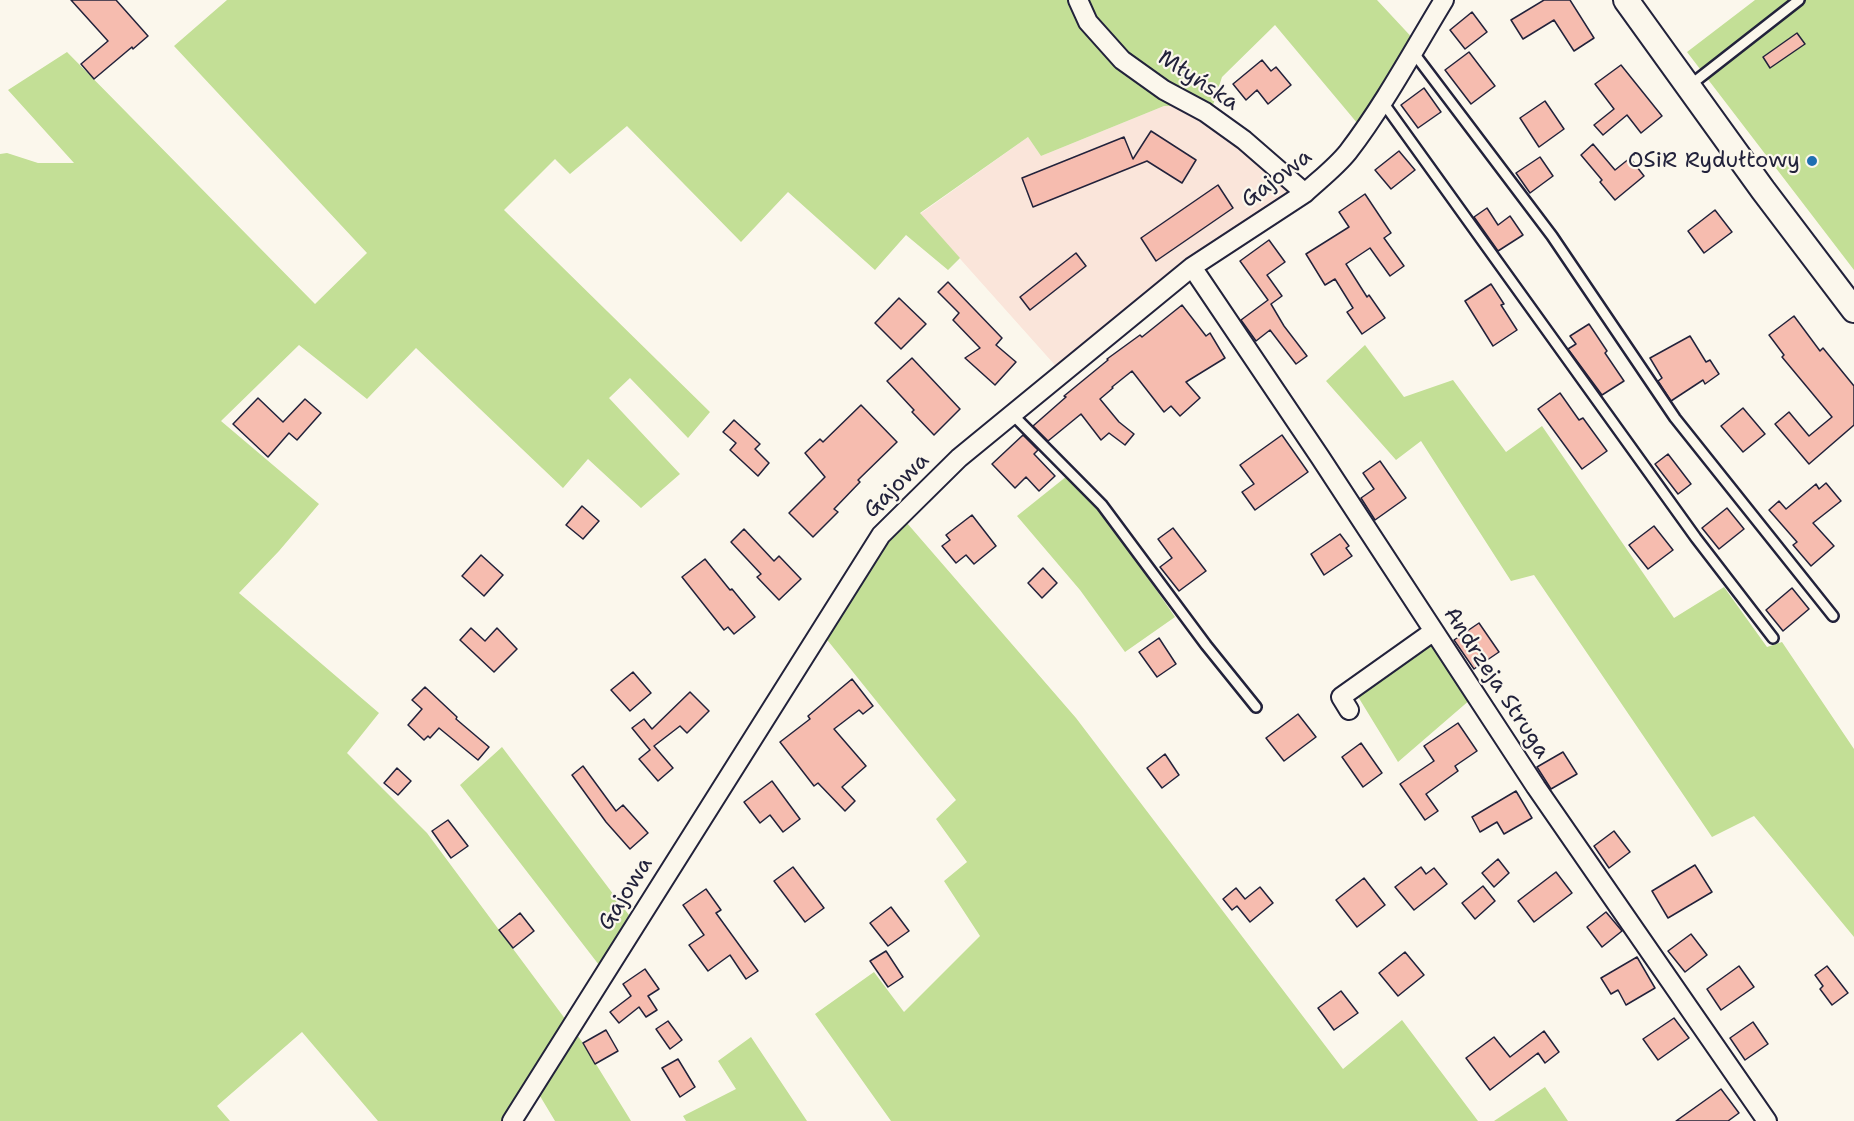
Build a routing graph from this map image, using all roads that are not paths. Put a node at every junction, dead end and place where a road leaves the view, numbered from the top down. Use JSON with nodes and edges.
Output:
{"nodes":[{"id":1,"x":1078,"y":0,"type":"edge"},
{"id":2,"x":1444,"y":0,"type":"edge"},
{"id":3,"x":1626,"y":0,"type":"edge"},
{"id":4,"x":1799,"y":0,"type":"edge"},
{"id":5,"x":1413,"y":52,"type":"junction"},
{"id":6,"x":1688,"y":87,"type":"junction"},
{"id":7,"x":1382,"y":102,"type":"junction"},
{"id":8,"x":1305,"y":194,"type":"junction"},
{"id":9,"x":1192,"y":267,"type":"junction"},
{"id":10,"x":1848,"y":298,"type":"edge"},
{"id":11,"x":1012,"y":414,"type":"junction"},
{"id":12,"x":1833,"y":616,"type":"dead end"},
{"id":13,"x":1434,"y":632,"type":"junction"},
{"id":14,"x":1773,"y":638,"type":"dead end"},
{"id":15,"x":1256,"y":706,"type":"dead end"},
{"id":16,"x":1349,"y":710,"type":"dead end"},
{"id":17,"x":512,"y":1121,"type":"edge"},
{"id":18,"x":1767,"y":1121,"type":"edge"}],
"edges":[{"from":1,"to":8,"type":"street","name":"Młyńska"},
{"from":2,"to":5,"type":"street","name":"Gajowa"},
{"from":3,"to":6,"type":"street"},
{"from":4,"to":6,"type":"lane"},
{"from":5,"to":7,"type":"street","name":"Gajowa"},
{"from":5,"to":12,"type":"lane"},
{"from":6,"to":10,"type":"street"},
{"from":7,"to":8,"type":"street","name":"Gajowa"},
{"from":7,"to":14,"type":"lane"},
{"from":8,"to":9,"type":"street","name":"Gajowa"},
{"from":9,"to":11,"type":"street","name":"Gajowa"},
{"from":9,"to":13,"type":"street","name":"Andrzeja Struga"},
{"from":11,"to":15,"type":"lane"},
{"from":11,"to":17,"type":"street","name":"Gajowa"},
{"from":13,"to":16,"type":"street"},
{"from":13,"to":18,"type":"street","name":"Andrzeja Struga"}]}
